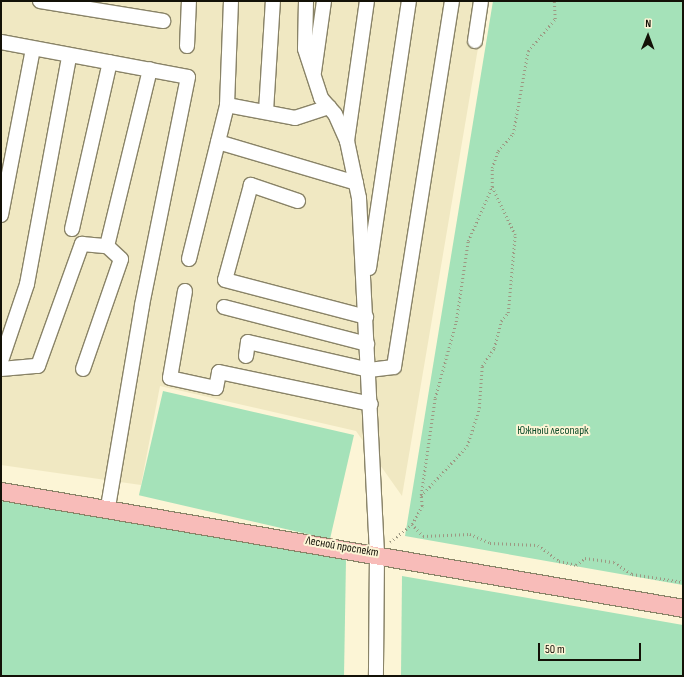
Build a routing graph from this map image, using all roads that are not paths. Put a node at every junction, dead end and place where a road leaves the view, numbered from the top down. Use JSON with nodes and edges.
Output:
{"nodes":[{"id":1,"x":40,"y":1,"type":"edge"},
{"id":2,"x":189,"y":1,"type":"edge"},
{"id":3,"x":231,"y":1,"type":"edge"},
{"id":4,"x":273,"y":1,"type":"edge"},
{"id":5,"x":306,"y":1,"type":"edge"},
{"id":6,"x":324,"y":1,"type":"edge"},
{"id":7,"x":367,"y":1,"type":"edge"},
{"id":8,"x":409,"y":1,"type":"edge"},
{"id":9,"x":452,"y":1,"type":"edge"},
{"id":10,"x":481,"y":1,"type":"edge"},
{"id":11,"x":163,"y":21,"type":"dead end"},
{"id":12,"x":475,"y":41,"type":"dead end"},
{"id":13,"x":1,"y":42,"type":"edge"},
{"id":14,"x":187,"y":46,"type":"dead end"},
{"id":15,"x":33,"y":49,"type":"junction"},
{"id":16,"x":69,"y":57,"type":"junction"},
{"id":17,"x":110,"y":62,"type":"junction"},
{"id":18,"x":150,"y":69,"type":"junction"},
{"id":19,"x":313,"y":79,"type":"junction"},
{"id":20,"x":227,"y":105,"type":"junction"},
{"id":21,"x":329,"y":107,"type":"junction"},
{"id":22,"x":266,"y":111,"type":"junction"},
{"id":23,"x":347,"y":141,"type":"junction"},
{"id":24,"x":218,"y":142,"type":"junction"},
{"id":25,"x":356,"y":183,"type":"junction"},
{"id":26,"x":298,"y":201,"type":"dead end"},
{"id":27,"x":1,"y":215,"type":"edge"},
{"id":28,"x":72,"y":229,"type":"dead end"},
{"id":29,"x":107,"y":246,"type":"junction"},
{"id":30,"x":189,"y":259,"type":"dead end"},
{"id":31,"x":186,"y":291,"type":"dead end"},
{"id":32,"x":364,"y":295,"type":"junction"},
{"id":33,"x":224,"y":307,"type":"dead end"},
{"id":34,"x":366,"y":317,"type":"junction"},
{"id":35,"x":367,"y":344,"type":"junction"},
{"id":36,"x":246,"y":356,"type":"dead end"},
{"id":37,"x":1,"y":361,"type":"edge"},
{"id":38,"x":1,"y":369,"type":"edge"},
{"id":39,"x":83,"y":369,"type":"dead end"},
{"id":40,"x":369,"y":370,"type":"junction"},
{"id":41,"x":371,"y":404,"type":"junction"},
{"id":42,"x":1,"y":490,"type":"edge"},
{"id":43,"x":108,"y":508,"type":"junction"},
{"id":44,"x":377,"y":553,"type":"junction"},
{"id":45,"x":683,"y":608,"type":"edge"},
{"id":46,"x":376,"y":676,"type":"edge"}],
"edges":[{"from":1,"to":11,"type":"street"},
{"from":2,"to":14,"type":"street"},
{"from":3,"to":20,"type":"street"},
{"from":4,"to":22,"type":"street"},
{"from":5,"to":19,"type":"street"},
{"from":6,"to":19,"type":"street"},
{"from":7,"to":23,"type":"street"},
{"from":8,"to":32,"type":"street"},
{"from":9,"to":40,"type":"street"},
{"from":10,"to":12,"type":"street"},
{"from":13,"to":15,"type":"street"},
{"from":15,"to":16,"type":"street"},
{"from":15,"to":27,"type":"street"},
{"from":16,"to":17,"type":"street"},
{"from":16,"to":37,"type":"street"},
{"from":17,"to":18,"type":"street"},
{"from":17,"to":28,"type":"street"},
{"from":18,"to":29,"type":"street"},
{"from":18,"to":43,"type":"street"},
{"from":19,"to":21,"type":"street"},
{"from":20,"to":22,"type":"street"},
{"from":20,"to":24,"type":"street"},
{"from":21,"to":22,"type":"street"},
{"from":21,"to":23,"type":"street"},
{"from":23,"to":25,"type":"street"},
{"from":24,"to":25,"type":"street"},
{"from":24,"to":30,"type":"street"},
{"from":25,"to":32,"type":"street"},
{"from":26,"to":34,"type":"street"},
{"from":29,"to":38,"type":"street"},
{"from":29,"to":39,"type":"street"},
{"from":31,"to":41,"type":"street"},
{"from":32,"to":34,"type":"street"},
{"from":33,"to":35,"type":"street"},
{"from":34,"to":35,"type":"street"},
{"from":35,"to":40,"type":"street"},
{"from":36,"to":40,"type":"street"},
{"from":40,"to":41,"type":"street"},
{"from":41,"to":44,"type":"street"},
{"from":42,"to":43,"type":"main road","name":"Лесной проспект"},
{"from":43,"to":44,"type":"main road","name":"Лесной проспект"},
{"from":44,"to":45,"type":"main road","name":"Лесной проспект"},
{"from":44,"to":46,"type":"street"}]}
